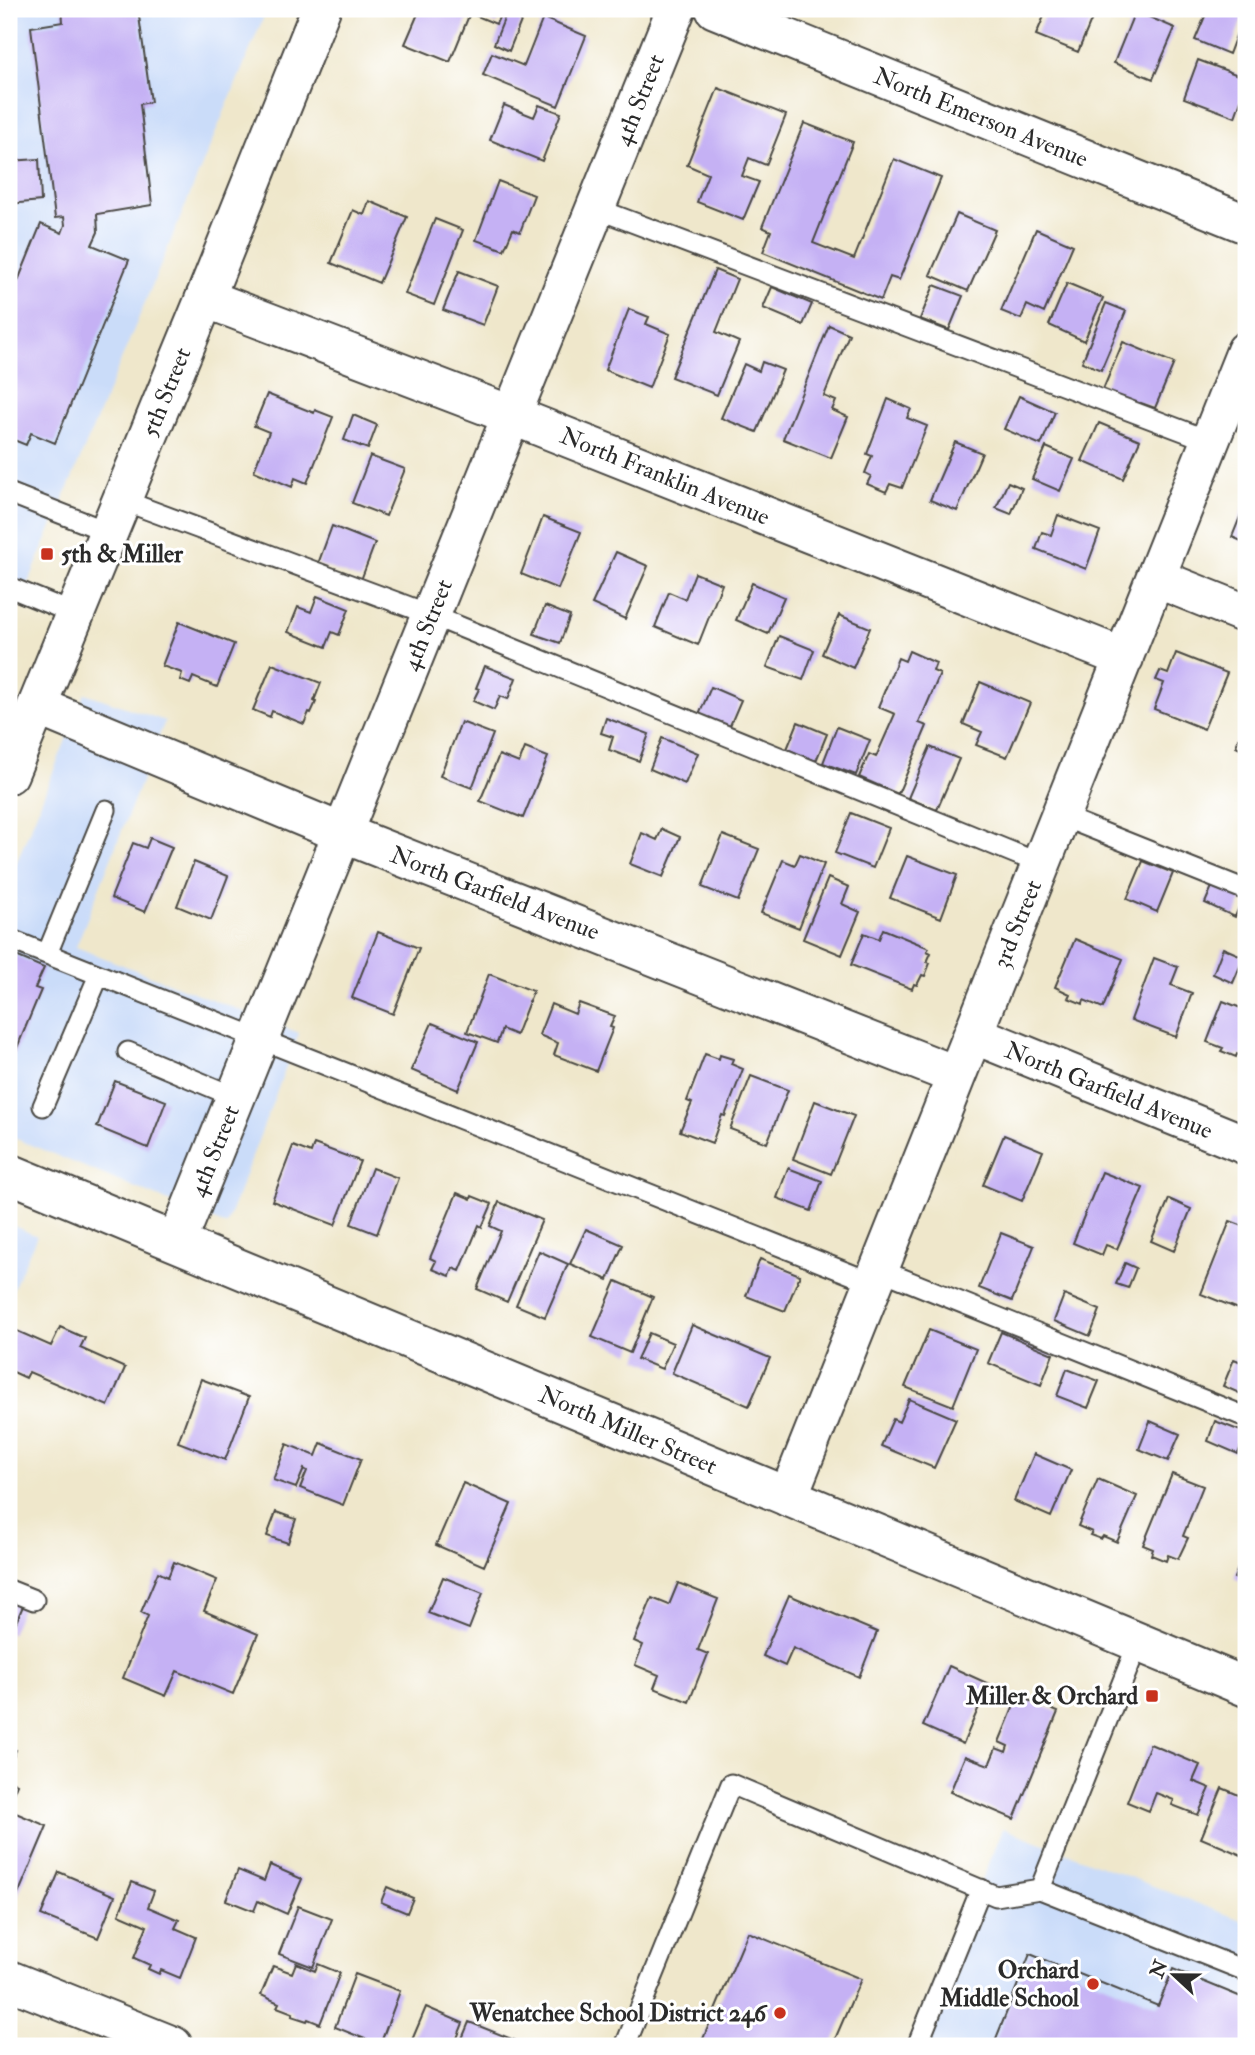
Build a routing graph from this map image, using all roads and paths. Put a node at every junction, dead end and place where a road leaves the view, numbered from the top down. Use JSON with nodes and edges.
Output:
{"nodes":[{"id":1,"x":321,"y":9,"type":"edge"},
{"id":2,"x":676,"y":9,"type":"edge"},
{"id":3,"x":715,"y":9,"type":"edge"},
{"id":4,"x":595,"y":208,"type":"junction"},
{"id":5,"x":1246,"y":224,"type":"edge"},
{"id":6,"x":205,"y":298,"type":"junction"},
{"id":7,"x":1246,"y":351,"type":"edge"},
{"id":8,"x":511,"y":415,"type":"junction"},
{"id":9,"x":1210,"y":441,"type":"junction"},
{"id":10,"x":9,"y":493,"type":"edge"},
{"id":11,"x":115,"y":516,"type":"junction"},
{"id":12,"x":1156,"y":578,"type":"junction"},
{"id":13,"x":9,"y":587,"type":"edge"},
{"id":14,"x":75,"y":614,"type":"junction"},
{"id":15,"x":1246,"y":614,"type":"edge"},
{"id":16,"x":431,"y":615,"type":"junction"},
{"id":17,"x":1124,"y":658,"type":"junction"},
{"id":18,"x":37,"y":706,"type":"junction"},
{"id":19,"x":9,"y":774,"type":"edge"},
{"id":20,"x":106,"y":810,"type":"dead end"},
{"id":21,"x":1061,"y":816,"type":"junction"},
{"id":22,"x":342,"y":834,"type":"junction"},
{"id":23,"x":1041,"y":864,"type":"junction"},
{"id":24,"x":1246,"y":890,"type":"edge"},
{"id":25,"x":9,"y":939,"type":"edge"},
{"id":26,"x":47,"y":954,"type":"junction"},
{"id":27,"x":99,"y":975,"type":"junction"},
{"id":28,"x":973,"y":1034,"type":"junction"},
{"id":29,"x":259,"y":1039,"type":"junction"},
{"id":30,"x":128,"y":1052,"type":"dead end"},
{"id":31,"x":955,"y":1074,"type":"junction"},
{"id":32,"x":235,"y":1097,"type":"junction"},
{"id":33,"x":43,"y":1106,"type":"dead end"},
{"id":34,"x":1246,"y":1145,"type":"edge"},
{"id":35,"x":9,"y":1173,"type":"edge"},
{"id":36,"x":177,"y":1242,"type":"junction"},
{"id":37,"x":876,"y":1276,"type":"junction"},
{"id":38,"x":1246,"y":1417,"type":"edge"},
{"id":39,"x":788,"y":1497,"type":"junction"},
{"id":40,"x":9,"y":1590,"type":"edge"},
{"id":41,"x":34,"y":1600,"type":"dead end"},
{"id":42,"x":1138,"y":1643,"type":"junction"},
{"id":43,"x":1246,"y":1687,"type":"edge"},
{"id":44,"x":981,"y":1889,"type":"junction"},
{"id":45,"x":1040,"y":1889,"type":"junction"},
{"id":46,"x":1246,"y":1971,"type":"edge"},
{"id":47,"x":9,"y":1979,"type":"edge"},
{"id":48,"x":173,"y":2046,"type":"edge"},
{"id":49,"x":625,"y":2046,"type":"edge"},
{"id":50,"x":917,"y":2046,"type":"edge"}],
"edges":[{"from":1,"to":6,"type":"street","name":"5th Street"},
{"from":2,"to":4,"type":"street","name":"4th Street"},
{"from":3,"to":5,"type":"street","name":"North Emerson Avenue"},
{"from":4,"to":8,"type":"street","name":"4th Street"},
{"from":4,"to":9,"type":"lane"},
{"from":6,"to":8,"type":"street","name":"North Franklin Avenue"},
{"from":6,"to":11,"type":"street","name":"5th Street"},
{"from":7,"to":9,"type":"street","name":"3rd Street"},
{"from":8,"to":16,"type":"street","name":"4th Street"},
{"from":8,"to":17,"type":"street","name":"North Franklin Avenue"},
{"from":9,"to":12,"type":"street","name":"3rd Street"},
{"from":10,"to":11,"type":"lane"},
{"from":11,"to":14,"type":"street","name":"5th Street"},
{"from":11,"to":16,"type":"lane"},
{"from":12,"to":15,"type":"street"},
{"from":12,"to":17,"type":"street","name":"3rd Street"},
{"from":13,"to":14,"type":"lane"},
{"from":14,"to":18,"type":"street","name":"5th Street"},
{"from":16,"to":22,"type":"street","name":"4th Street"},
{"from":16,"to":23,"type":"lane"},
{"from":17,"to":21,"type":"street","name":"3rd Street"},
{"from":18,"to":19,"type":"street","name":"5th Street"},
{"from":18,"to":22,"type":"street","name":"North Garfield Avenue"},
{"from":20,"to":26,"type":"lane"},
{"from":21,"to":23,"type":"street","name":"3rd Street"},
{"from":21,"to":24,"type":"lane"},
{"from":22,"to":29,"type":"street","name":"4th Street"},
{"from":22,"to":31,"type":"street","name":"North Garfield Avenue"},
{"from":23,"to":28,"type":"street","name":"3rd Street"},
{"from":25,"to":26,"type":"lane"},
{"from":26,"to":27,"type":"lane"},
{"from":27,"to":29,"type":"lane"},
{"from":27,"to":33,"type":"lane"},
{"from":28,"to":31,"type":"street","name":"3rd Street"},
{"from":28,"to":34,"type":"street","name":"North Garfield Avenue"},
{"from":29,"to":32,"type":"street","name":"4th Street"},
{"from":29,"to":37,"type":"lane"},
{"from":30,"to":32,"type":"lane"},
{"from":31,"to":37,"type":"street","name":"3rd Street"},
{"from":32,"to":36,"type":"street","name":"4th Street"},
{"from":35,"to":36,"type":"street","name":"North Miller Street"},
{"from":36,"to":39,"type":"street","name":"North Miller Street"},
{"from":37,"to":38,"type":"lane"},
{"from":37,"to":39,"type":"street","name":"3rd Street"},
{"from":39,"to":42,"type":"street","name":"North Miller Street"},
{"from":40,"to":41,"type":"lane"},
{"from":42,"to":43,"type":"street","name":"North Miller Street"},
{"from":42,"to":45,"type":"lane"},
{"from":44,"to":45,"type":"lane"},
{"from":44,"to":49,"type":"lane"},
{"from":44,"to":50,"type":"lane"},
{"from":45,"to":46,"type":"lane"},
{"from":47,"to":48,"type":"street"}]}
